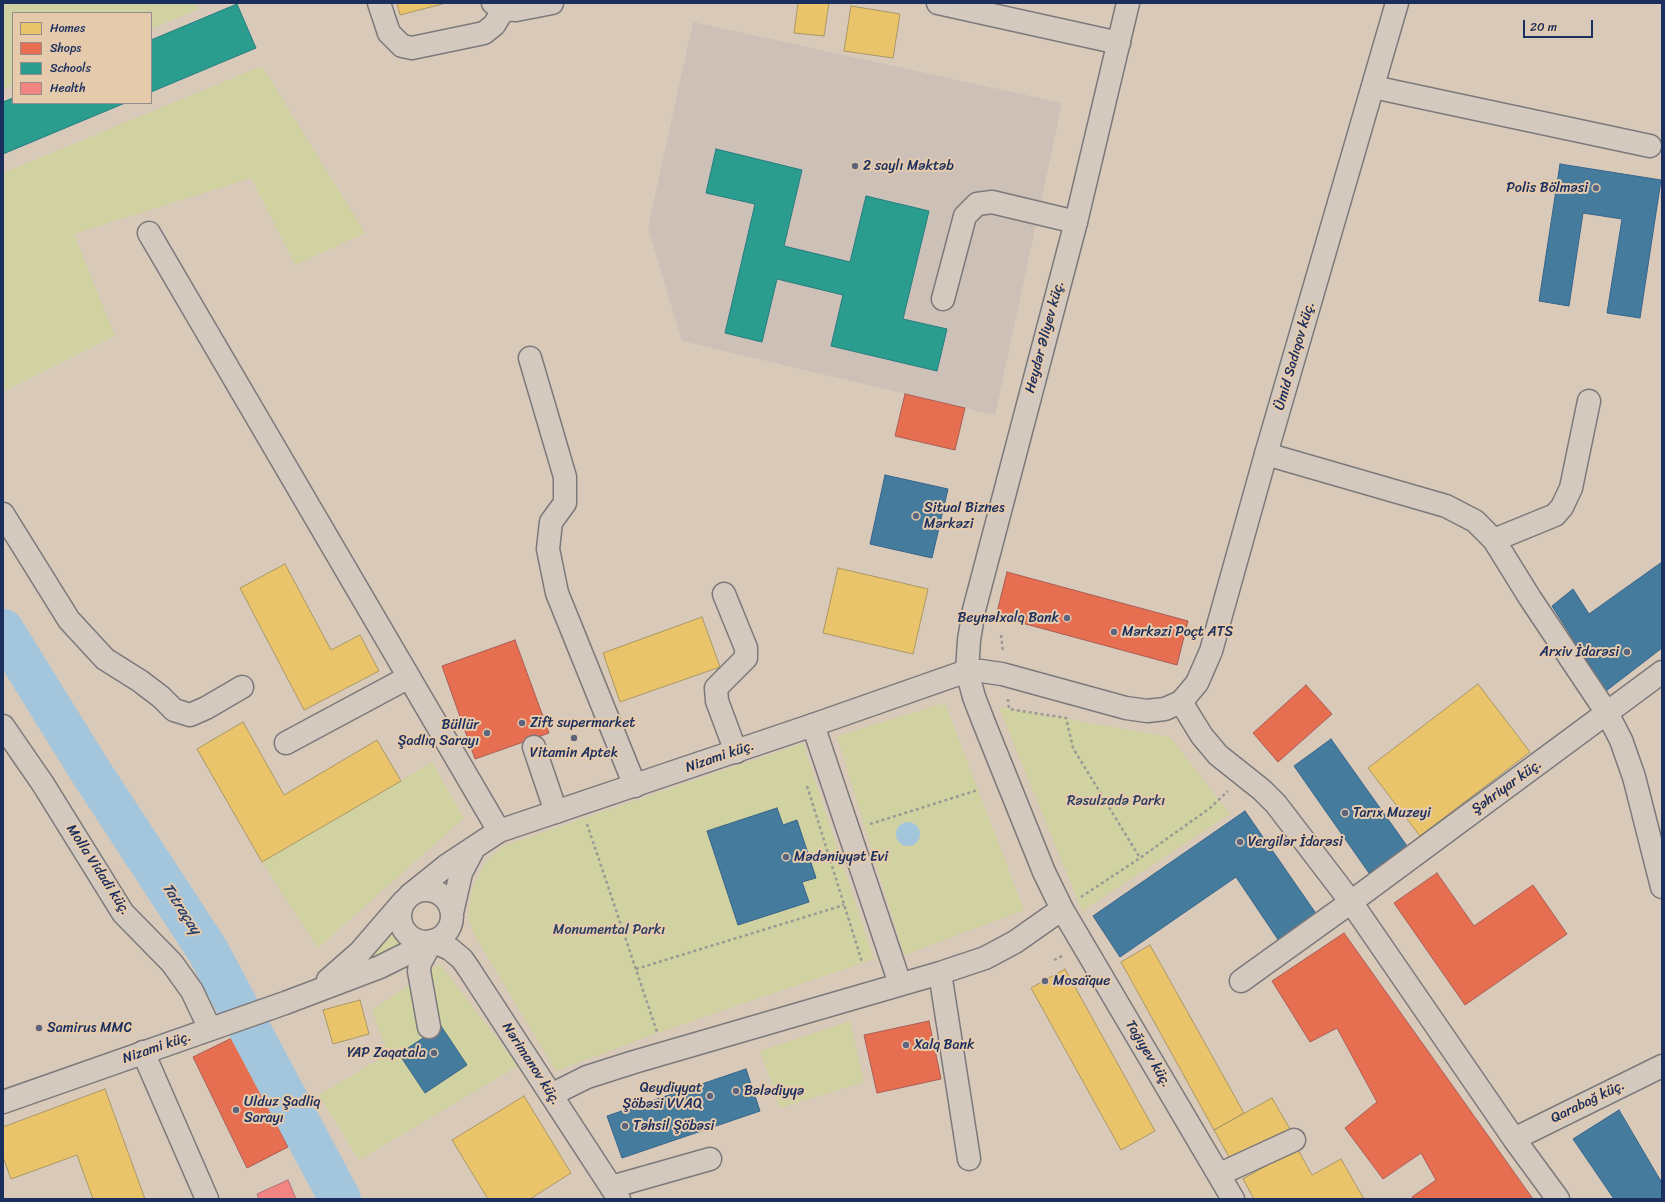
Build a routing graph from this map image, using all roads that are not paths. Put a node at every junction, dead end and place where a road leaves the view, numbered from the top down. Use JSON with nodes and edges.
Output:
{"nodes":[{"id":1,"x":379,"y":3,"type":"edge"},
{"id":2,"x":552,"y":3,"type":"edge"},
{"id":3,"x":938,"y":3,"type":"edge"},
{"id":4,"x":1128,"y":3,"type":"edge"},
{"id":5,"x":1397,"y":3,"type":"edge"},
{"id":6,"x":498,"y":6,"type":"edge"},
{"id":7,"x":1119,"y":43,"type":"junction"},
{"id":8,"x":1373,"y":87,"type":"junction"},
{"id":9,"x":1650,"y":146,"type":"dead end"},
{"id":10,"x":1076,"y":222,"type":"junction"},
{"id":11,"x":148,"y":233,"type":"dead end"},
{"id":12,"x":943,"y":299,"type":"dead end"},
{"id":13,"x":530,"y":358,"type":"dead end"},
{"id":14,"x":1589,"y":401,"type":"dead end"},
{"id":15,"x":1266,"y":454,"type":"junction"},
{"id":16,"x":3,"y":514,"type":"edge"},
{"id":17,"x":1494,"y":540,"type":"junction"},
{"id":18,"x":724,"y":594,"type":"dead end"},
{"id":19,"x":967,"y":671,"type":"junction"},
{"id":20,"x":1662,"y":672,"type":"edge"},
{"id":21,"x":409,"y":677,"type":"junction"},
{"id":22,"x":242,"y":687,"type":"dead end"},
{"id":23,"x":1181,"y":702,"type":"junction"},
{"id":24,"x":1607,"y":713,"type":"junction"},
{"id":25,"x":813,"y":725,"type":"junction"},
{"id":26,"x":3,"y":726,"type":"edge"},
{"id":27,"x":286,"y":743,"type":"dead end"},
{"id":28,"x":534,"y":747,"type":"dead end"},
{"id":29,"x":736,"y":752,"type":"junction"},
{"id":30,"x":635,"y":786,"type":"junction"},
{"id":31,"x":556,"y":812,"type":"junction"},
{"id":32,"x":499,"y":831,"type":"junction"},
{"id":33,"x":475,"y":847,"type":"junction"},
{"id":34,"x":1662,"y":887,"type":"edge"},
{"id":35,"x":408,"y":898,"type":"junction"},
{"id":36,"x":1351,"y":902,"type":"junction"},
{"id":37,"x":1062,"y":909,"type":"junction"},
{"id":38,"x":452,"y":913,"type":"junction"},
{"id":39,"x":432,"y":941,"type":"junction"},
{"id":40,"x":940,"y":973,"type":"junction"},
{"id":41,"x":1241,"y":981,"type":"dead end"},
{"id":42,"x":900,"y":984,"type":"junction"},
{"id":43,"x":311,"y":993,"type":"junction"},
{"id":44,"x":429,"y":1027,"type":"dead end"},
{"id":45,"x":210,"y":1030,"type":"junction"},
{"id":46,"x":143,"y":1052,"type":"junction"},
{"id":47,"x":1662,"y":1066,"type":"edge"},
{"id":48,"x":551,"y":1096,"type":"junction"},
{"id":49,"x":3,"y":1102,"type":"edge"},
{"id":50,"x":1514,"y":1139,"type":"junction"},
{"id":51,"x":1294,"y":1140,"type":"dead end"},
{"id":52,"x":969,"y":1158,"type":"dead end"},
{"id":53,"x":710,"y":1159,"type":"dead end"},
{"id":54,"x":1220,"y":1174,"type":"junction"},
{"id":55,"x":615,"y":1193,"type":"edge"},
{"id":56,"x":207,"y":1199,"type":"edge"},
{"id":57,"x":1233,"y":1199,"type":"edge"},
{"id":58,"x":1558,"y":1199,"type":"edge"}],
"edges":[{"from":1,"to":6,"type":"street"},
{"from":2,"to":6,"type":"street"},
{"from":3,"to":7,"type":"street"},
{"from":4,"to":7,"type":"street","name":"Heydər Əliyev küç."},
{"from":5,"to":8,"type":"street","name":"Ümid Sadıqov küç."},
{"from":7,"to":10,"type":"street","name":"Heydər Əliyev küç."},
{"from":8,"to":9,"type":"street"},
{"from":8,"to":15,"type":"street","name":"Ümid Sadıqov küç."},
{"from":10,"to":12,"type":"street"},
{"from":10,"to":19,"type":"street","name":"Heydər Əliyev küç."},
{"from":11,"to":21,"type":"street"},
{"from":13,"to":30,"type":"street"},
{"from":14,"to":17,"type":"street"},
{"from":15,"to":17,"type":"street"},
{"from":15,"to":23,"type":"street","name":"Ümid Sadıqov küç."},
{"from":16,"to":22,"type":"street"},
{"from":17,"to":24,"type":"street"},
{"from":18,"to":29,"type":"street"},
{"from":19,"to":23,"type":"street"},
{"from":19,"to":25,"type":"street","name":"Nizami küç."},
{"from":19,"to":37,"type":"street","name":"Heydər Əliyev küç."},
{"from":20,"to":24,"type":"street","name":"Şəhriyar küç."},
{"from":21,"to":27,"type":"street"},
{"from":21,"to":32,"type":"street"},
{"from":23,"to":36,"type":"street"},
{"from":24,"to":34,"type":"street"},
{"from":24,"to":36,"type":"street","name":"Şəhriyar küç."},
{"from":25,"to":29,"type":"street","name":"Nizami küç."},
{"from":25,"to":42,"type":"street"},
{"from":26,"to":45,"type":"street","name":"Molla Vidadi küç."},
{"from":28,"to":31,"type":"street"},
{"from":29,"to":30,"type":"street","name":"Nizami küç."},
{"from":30,"to":31,"type":"street","name":"Nizami küç."},
{"from":31,"to":32,"type":"street","name":"Nizami küç."},
{"from":32,"to":33,"type":"street","name":"Nizami küç."},
{"from":33,"to":35,"type":"street","name":"Nizami küç."},
{"from":33,"to":38,"type":"street"},
{"from":35,"to":38,"type":"street"},
{"from":35,"to":39,"type":"street"},
{"from":35,"to":43,"type":"street","name":"Nizami küç."},
{"from":36,"to":41,"type":"street","name":"Şəhriyar küç."},
{"from":36,"to":50,"type":"street"},
{"from":37,"to":40,"type":"street"},
{"from":37,"to":54,"type":"street","name":"Tağıyev küç."},
{"from":38,"to":39,"type":"street"},
{"from":39,"to":43,"type":"street","name":"Nizami küç."},
{"from":39,"to":44,"type":"street"},
{"from":39,"to":48,"type":"street","name":"Nərimanov küç."},
{"from":40,"to":42,"type":"street"},
{"from":40,"to":52,"type":"street"},
{"from":42,"to":48,"type":"street"},
{"from":43,"to":45,"type":"street","name":"Nizami küç."},
{"from":45,"to":46,"type":"street","name":"Nizami küç."},
{"from":46,"to":49,"type":"street","name":"Nizami küç."},
{"from":46,"to":56,"type":"street"},
{"from":47,"to":50,"type":"street","name":"Qarabağ küç."},
{"from":48,"to":55,"type":"street","name":"Nərimanov küç."},
{"from":50,"to":58,"type":"street"},
{"from":51,"to":54,"type":"street"},
{"from":53,"to":55,"type":"street"},
{"from":54,"to":57,"type":"street","name":"Tağıyev küç."}]}
